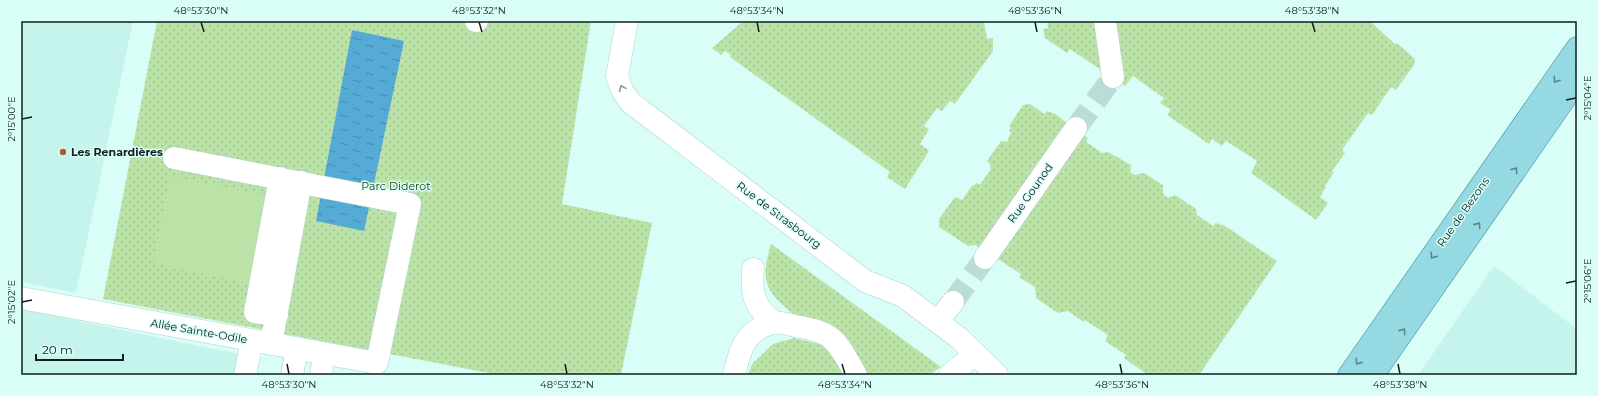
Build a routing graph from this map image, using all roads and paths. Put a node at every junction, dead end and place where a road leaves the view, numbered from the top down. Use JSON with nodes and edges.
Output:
{"nodes":[{"id":1,"x":627,"y":21,"type":"edge"},
{"id":2,"x":1105,"y":21,"type":"edge"},
{"id":3,"x":1577,"y":48,"type":"edge"},
{"id":4,"x":1113,"y":78,"type":"tunnel mouth"},
{"id":5,"x":1577,"y":80,"type":"edge"},
{"id":6,"x":1076,"y":128,"type":"tunnel mouth"},
{"id":7,"x":174,"y":158,"type":"dead end"},
{"id":8,"x":280,"y":178,"type":"junction"},
{"id":9,"x":301,"y":182,"type":"junction"},
{"id":10,"x":985,"y":258,"type":"tunnel mouth"},
{"id":11,"x":753,"y":269,"type":"dead end"},
{"id":12,"x":21,"y":298,"type":"edge"},
{"id":13,"x":953,"y":302,"type":"tunnel mouth"},
{"id":14,"x":277,"y":315,"type":"junction"},
{"id":15,"x":938,"y":321,"type":"junction"},
{"id":16,"x":775,"y":323,"type":"junction"},
{"id":17,"x":262,"y":342,"type":"junction"},
{"id":18,"x":297,"y":349,"type":"junction"},
{"id":19,"x":324,"y":354,"type":"junction"},
{"id":20,"x":975,"y":354,"type":"junction"},
{"id":21,"x":245,"y":375,"type":"edge"},
{"id":22,"x":292,"y":375,"type":"edge"},
{"id":23,"x":321,"y":375,"type":"edge"},
{"id":24,"x":734,"y":375,"type":"edge"},
{"id":25,"x":856,"y":375,"type":"edge"},
{"id":26,"x":950,"y":375,"type":"edge"},
{"id":27,"x":997,"y":375,"type":"edge"},
{"id":28,"x":1349,"y":375,"type":"edge"},
{"id":29,"x":1373,"y":375,"type":"edge"}],
"edges":[{"from":15,"to":1,"type":"street","name":"Rue de Strasbourg","one_way":true},
{"from":2,"to":4,"type":"street"},
{"from":3,"to":28,"type":"main road","name":"Rue de Bezons","one_way":true},
{"from":29,"to":5,"type":"main road","name":"Rue de Bezons","one_way":true},
{"from":6,"to":10,"type":"street","name":"Rue Gounod"},
{"from":7,"to":8,"type":"street"},
{"from":8,"to":9,"type":"street"},
{"from":8,"to":14,"type":"street"},
{"from":9,"to":14,"type":"street"},
{"from":9,"to":19,"type":"street","name":"Allée Sainte-Odile"},
{"from":11,"to":16,"type":"street"},
{"from":12,"to":17,"type":"street","name":"Allée Sainte-Odile"},
{"from":13,"to":15,"type":"street"},
{"from":14,"to":17,"type":"street"},
{"from":15,"to":20,"type":"street","name":"Rue de Strasbourg"},
{"from":16,"to":24,"type":"street"},
{"from":16,"to":25,"type":"street"},
{"from":17,"to":18,"type":"street","name":"Allée Sainte-Odile"},
{"from":17,"to":21,"type":"street"},
{"from":18,"to":19,"type":"street","name":"Allée Sainte-Odile"},
{"from":18,"to":22,"type":"street"},
{"from":19,"to":23,"type":"street"},
{"from":20,"to":26,"type":"street"},
{"from":20,"to":27,"type":"street","name":"Rue de Strasbourg"}]}
